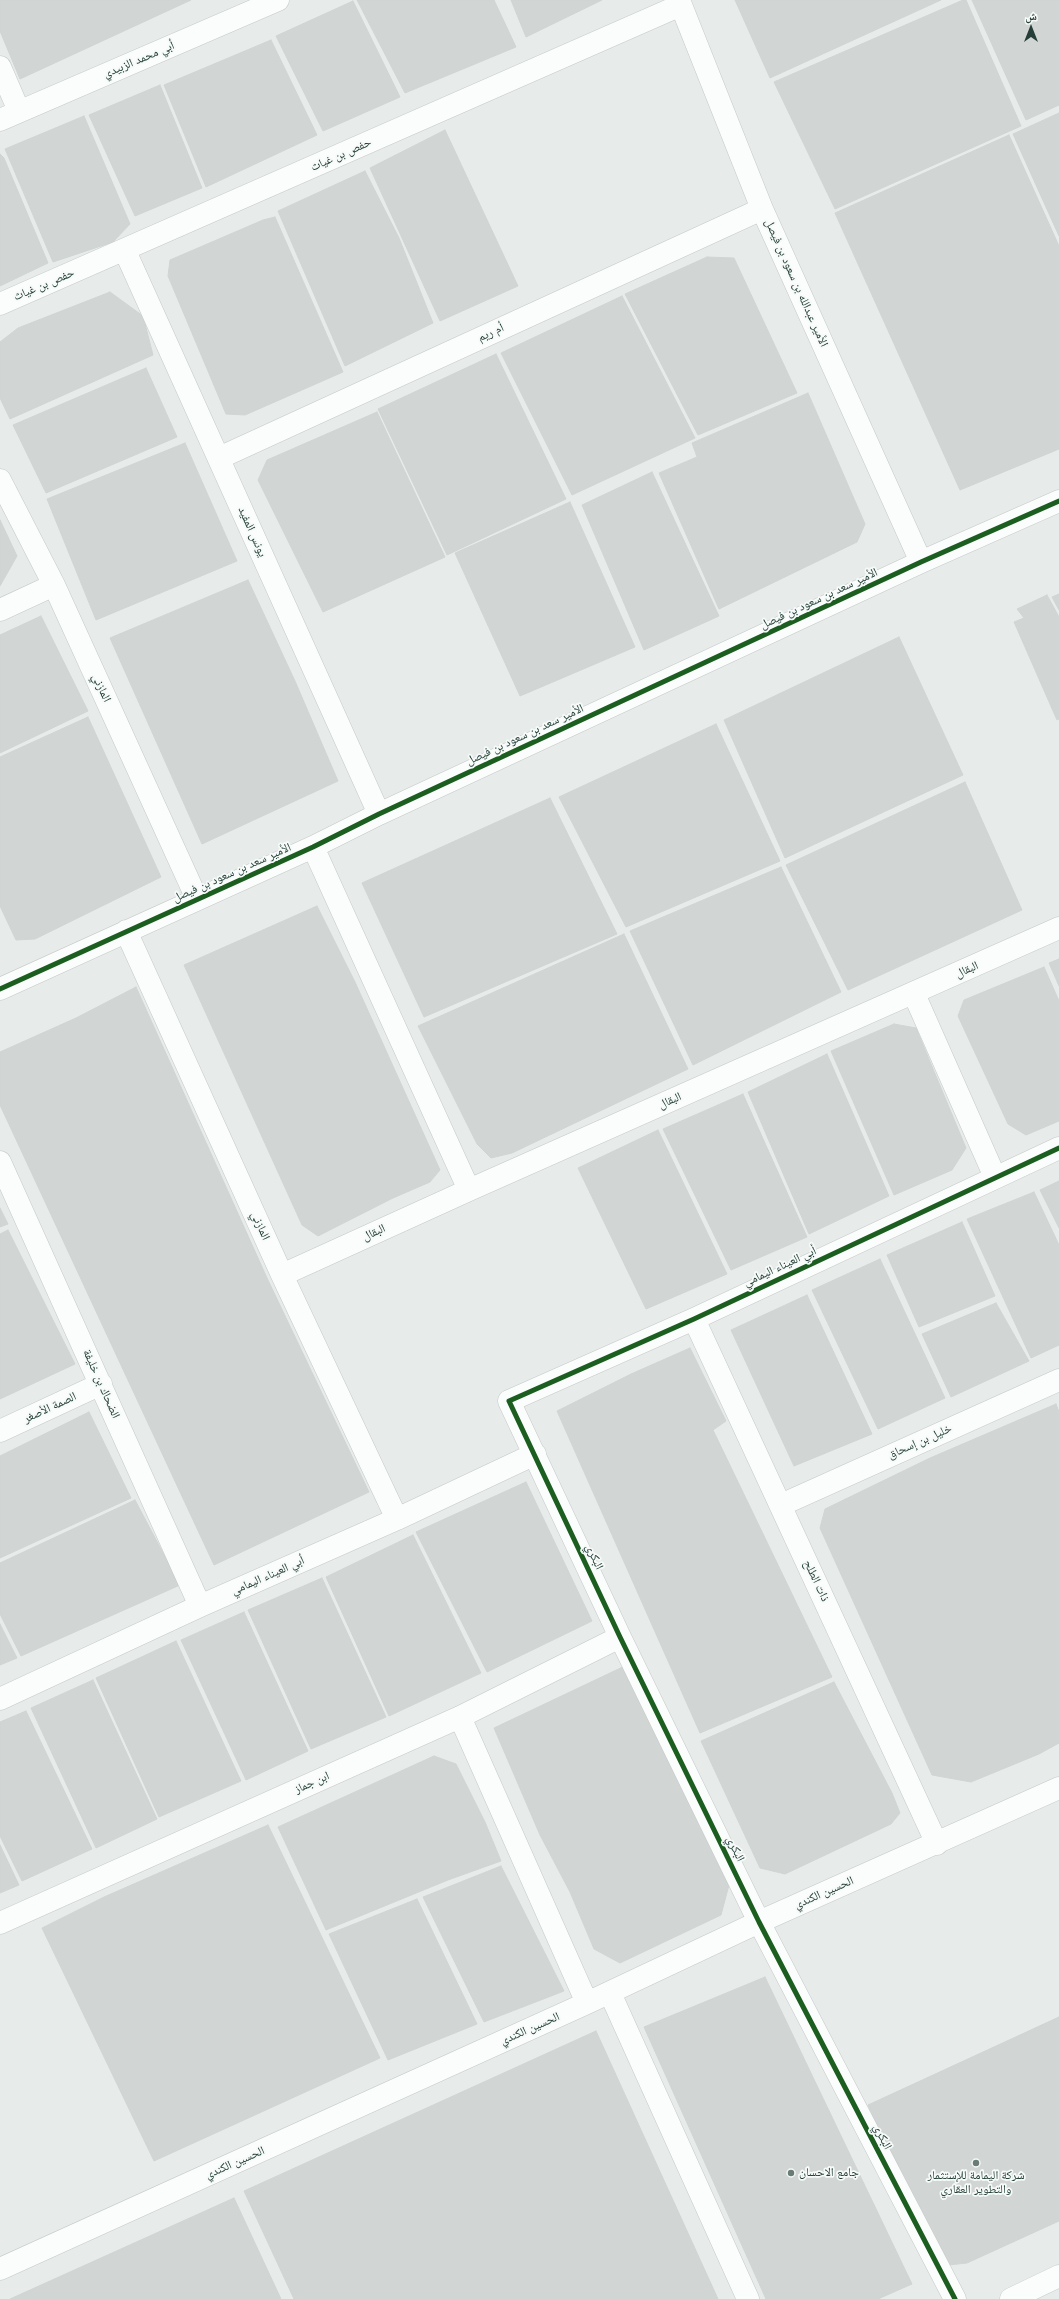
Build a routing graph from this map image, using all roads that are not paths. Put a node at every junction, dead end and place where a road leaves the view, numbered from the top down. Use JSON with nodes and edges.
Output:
{"nodes":[{"id":1,"x":278,"y":0,"type":"edge"},
{"id":2,"x":680,"y":3,"type":"edge"},
{"id":3,"x":0,"y":67,"type":"edge"},
{"id":4,"x":19,"y":111,"type":"junction"},
{"id":5,"x":0,"y":120,"type":"edge"},
{"id":6,"x":762,"y":209,"type":"junction"},
{"id":7,"x":125,"y":251,"type":"junction"},
{"id":8,"x":0,"y":304,"type":"edge"},
{"id":9,"x":219,"y":458,"type":"junction"},
{"id":10,"x":0,"y":480,"type":"edge"},
{"id":11,"x":1059,"y":501,"type":"edge"},
{"id":12,"x":921,"y":562,"type":"junction"},
{"id":13,"x":54,"y":585,"type":"junction"},
{"id":14,"x":0,"y":610,"type":"edge"},
{"id":15,"x":379,"y":814,"type":"junction"},
{"id":16,"x":313,"y":847,"type":"junction"},
{"id":17,"x":197,"y":899,"type":"junction"},
{"id":18,"x":1059,"y":928,"type":"edge"},
{"id":19,"x":126,"y":932,"type":"junction"},
{"id":20,"x":0,"y":987,"type":"edge"},
{"id":21,"x":914,"y":994,"type":"junction"},
{"id":22,"x":1059,"y":1148,"type":"edge"},
{"id":23,"x":0,"y":1162,"type":"edge"},
{"id":24,"x":995,"y":1177,"type":"junction"},
{"id":25,"x":469,"y":1190,"type":"junction"},
{"id":26,"x":282,"y":1275,"type":"junction"},
{"id":27,"x":694,"y":1319,"type":"junction"},
{"id":28,"x":1059,"y":1380,"type":"edge"},
{"id":29,"x":101,"y":1384,"type":"junction"},
{"id":30,"x":509,"y":1401,"type":"joint"},
{"id":31,"x":0,"y":1431,"type":"edge"},
{"id":32,"x":535,"y":1454,"type":"junction"},
{"id":33,"x":781,"y":1505,"type":"junction"},
{"id":34,"x":397,"y":1519,"type":"junction"},
{"id":35,"x":200,"y":1606,"type":"junction"},
{"id":36,"x":620,"y":1636,"type":"junction"},
{"id":37,"x":0,"y":1699,"type":"edge"},
{"id":38,"x":460,"y":1717,"type":"junction"},
{"id":39,"x":1059,"y":1788,"type":"edge"},
{"id":40,"x":937,"y":1844,"type":"junction"},
{"id":41,"x":759,"y":1922,"type":"junction"},
{"id":42,"x":0,"y":1923,"type":"edge"},
{"id":43,"x":610,"y":1993,"type":"junction"},
{"id":44,"x":587,"y":2004,"type":"junction"},
{"id":45,"x":0,"y":2269,"type":"edge"},
{"id":46,"x":1059,"y":2276,"type":"edge"},
{"id":47,"x":748,"y":2299,"type":"edge"},
{"id":48,"x":955,"y":2299,"type":"edge"},
{"id":49,"x":1011,"y":2299,"type":"edge"}],
"edges":[{"from":1,"to":4,"type":"street","name":"أبي محمد الزبيدي"},
{"from":2,"to":6,"type":"street","name":"الأمير عبدالله بن سعود بن فيصل"},
{"from":2,"to":7,"type":"street","name":"حفص بن غياث"},
{"from":3,"to":4,"type":"street"},
{"from":4,"to":5,"type":"street","name":"أبي محمد الزبيدي"},
{"from":6,"to":9,"type":"street","name":"أم ريم"},
{"from":6,"to":12,"type":"street","name":"الأمير عبدالله بن سعود بن فيصل"},
{"from":7,"to":8,"type":"street","name":"حفص بن غياث"},
{"from":7,"to":9,"type":"street","name":"يونس المفيد"},
{"from":9,"to":15,"type":"street","name":"يونس المفيد"},
{"from":10,"to":13,"type":"street","name":"المازني"},
{"from":11,"to":12,"type":"street","name":"الأمير سعد بن سعود بن فيصل"},
{"from":12,"to":15,"type":"street","name":"الأمير سعد بن سعود بن فيصل"},
{"from":13,"to":14,"type":"street"},
{"from":13,"to":17,"type":"street","name":"المازني"},
{"from":15,"to":16,"type":"street","name":"الأمير سعد بن سعود بن فيصل"},
{"from":16,"to":17,"type":"street","name":"الأمير سعد بن سعود بن فيصل"},
{"from":16,"to":25,"type":"street"},
{"from":17,"to":19,"type":"street","name":"الأمير سعد بن سعود بن فيصل"},
{"from":18,"to":21,"type":"street","name":"البقال"},
{"from":19,"to":20,"type":"street","name":"الأمير سعد بن سعود بن فيصل"},
{"from":19,"to":26,"type":"street","name":"المازني"},
{"from":21,"to":24,"type":"street"},
{"from":21,"to":25,"type":"street","name":"البقال"},
{"from":22,"to":24,"type":"street","name":"أبي العيناء اليمامي"},
{"from":23,"to":29,"type":"street","name":"الضحاك بن خليفة"},
{"from":24,"to":27,"type":"street","name":"أبي العيناء اليمامي"},
{"from":25,"to":26,"type":"street","name":"البقال"},
{"from":26,"to":34,"type":"street","name":"المازني"},
{"from":27,"to":30,"type":"street","name":"أبي العيناء اليمامي"},
{"from":27,"to":33,"type":"street","name":"ذات الطلح"},
{"from":28,"to":33,"type":"street","name":"خليل بن إسحاق"},
{"from":29,"to":31,"type":"street","name":"الصمة الأصغر"},
{"from":29,"to":35,"type":"street","name":"الضحاك بن خليفة"},
{"from":30,"to":32,"type":"street","name":"البكري"},
{"from":32,"to":34,"type":"street","name":"أبي العيناء اليمامي"},
{"from":32,"to":36,"type":"street","name":"البكري"},
{"from":33,"to":40,"type":"street","name":"ذات الطلح"},
{"from":34,"to":35,"type":"street","name":"أبي العيناء اليمامي"},
{"from":35,"to":37,"type":"street","name":"أبي العيناء اليمامي"},
{"from":36,"to":38,"type":"street","name":"ابن جماز"},
{"from":36,"to":41,"type":"street","name":"البكري"},
{"from":38,"to":42,"type":"street","name":"ابن جماز"},
{"from":38,"to":44,"type":"street"},
{"from":39,"to":40,"type":"street","name":"الحسين الكندي"},
{"from":40,"to":41,"type":"street","name":"الحسين الكندي"},
{"from":41,"to":43,"type":"street","name":"الحسين الكندي"},
{"from":41,"to":48,"type":"street","name":"البكري"},
{"from":43,"to":44,"type":"street","name":"الحسين الكندي"},
{"from":43,"to":47,"type":"street"},
{"from":44,"to":45,"type":"street","name":"الحسين الكندي"},
{"from":46,"to":49,"type":"street"}]}
